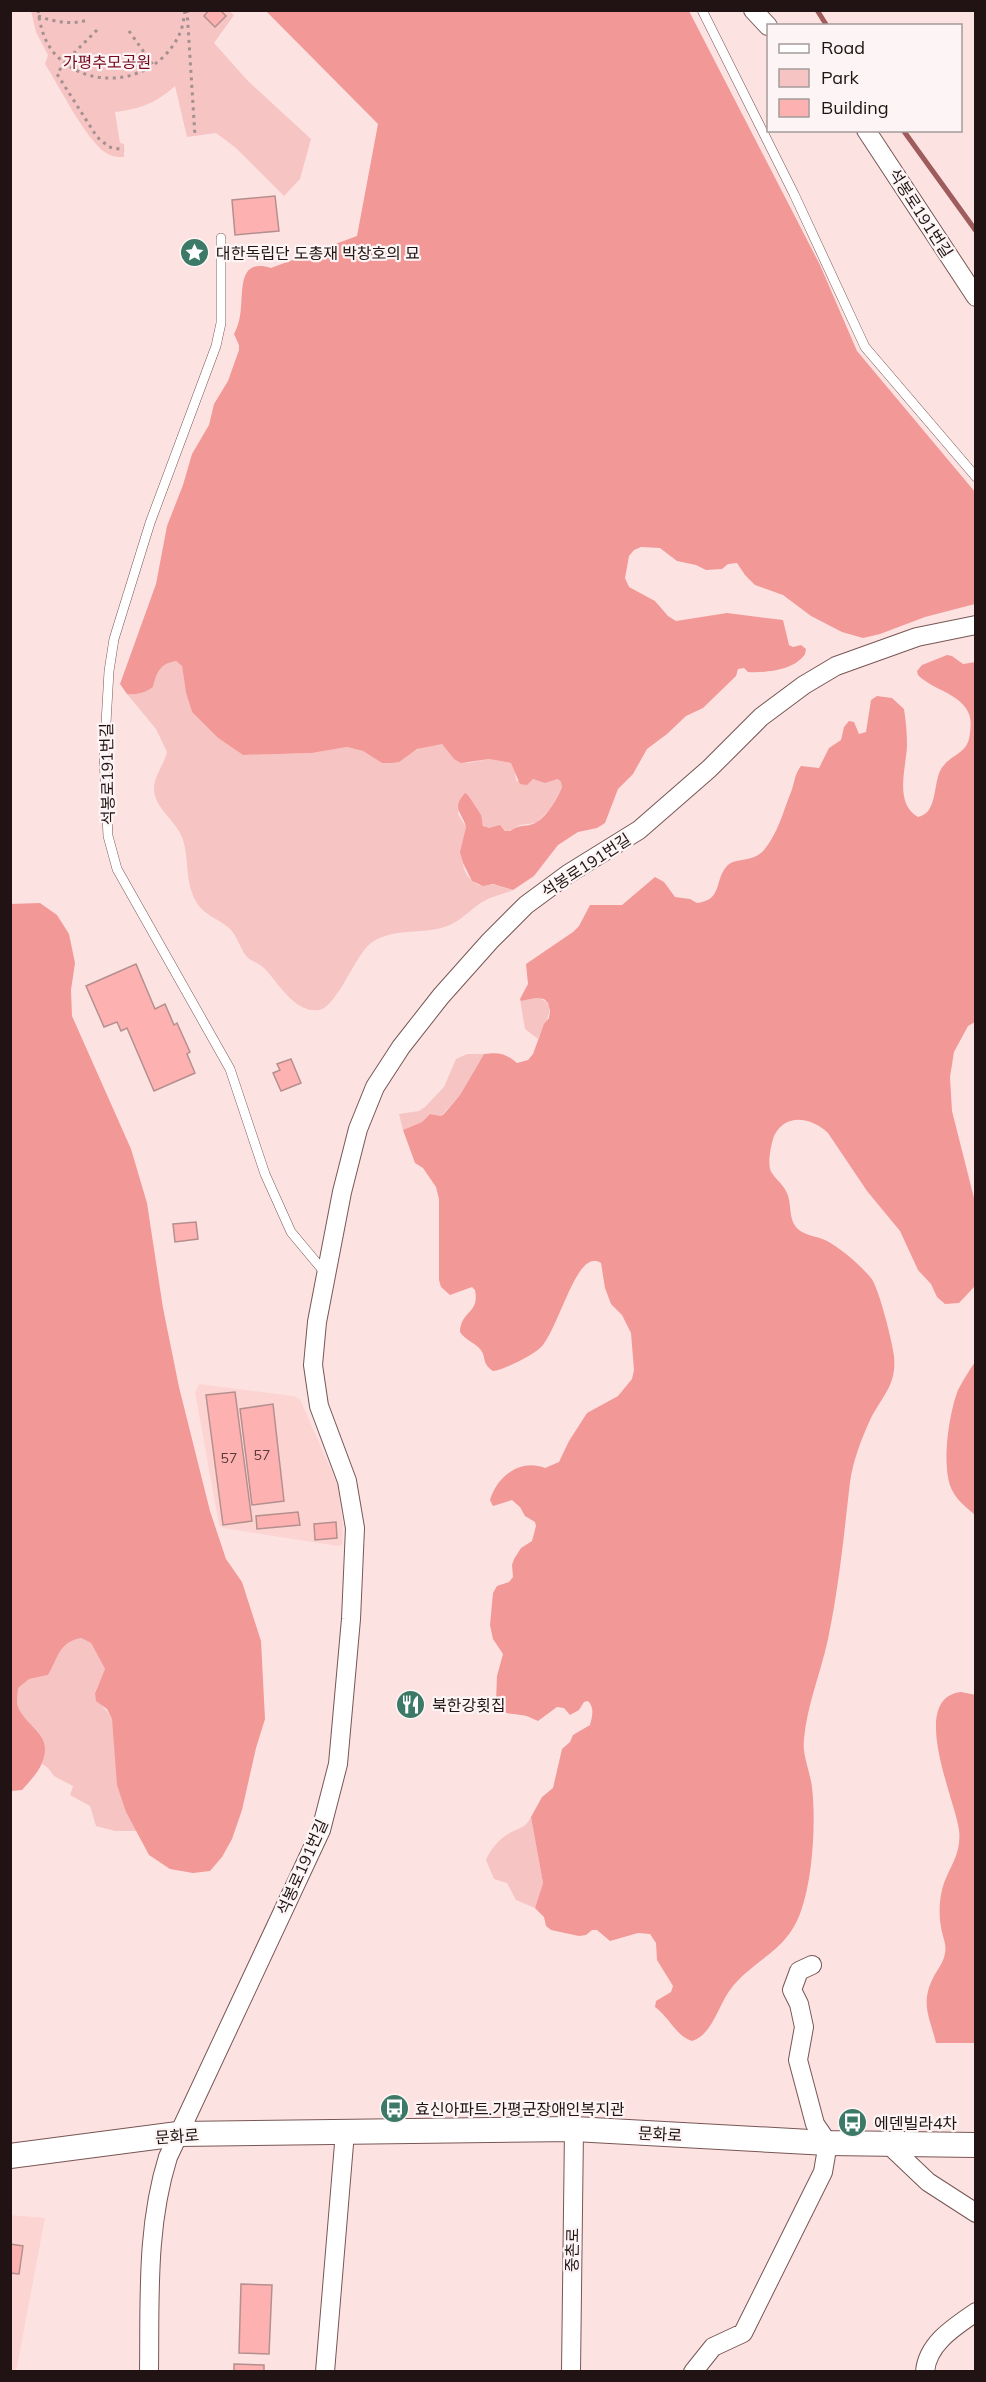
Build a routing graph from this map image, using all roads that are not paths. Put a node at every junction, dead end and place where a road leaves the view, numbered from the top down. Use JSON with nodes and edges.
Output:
{"nodes":[{"id":1,"x":702,"y":10,"type":"edge"},
{"id":2,"x":753,"y":10,"type":"edge"},
{"id":3,"x":767,"y":25,"type":"edge"},
{"id":4,"x":867,"y":132,"type":"edge"},
{"id":5,"x":221,"y":238,"type":"dead end"},
{"id":6,"x":975,"y":297,"type":"edge"},
{"id":7,"x":975,"y":477,"type":"edge"},
{"id":8,"x":975,"y":625,"type":"edge"},
{"id":9,"x":326,"y":1274,"type":"junction"},
{"id":10,"x":812,"y":1965,"type":"dead end"},
{"id":11,"x":574,"y":2129,"type":"junction"},
{"id":12,"x":345,"y":2132,"type":"junction"},
{"id":13,"x":178,"y":2134,"type":"junction"},
{"id":14,"x":828,"y":2143,"type":"junction"},
{"id":15,"x":888,"y":2144,"type":"junction"},
{"id":16,"x":975,"y":2145,"type":"edge"},
{"id":17,"x":10,"y":2156,"type":"edge"},
{"id":18,"x":975,"y":2213,"type":"edge"},
{"id":19,"x":975,"y":2312,"type":"edge"},
{"id":20,"x":149,"y":2372,"type":"edge"},
{"id":21,"x":325,"y":2372,"type":"edge"},
{"id":22,"x":571,"y":2372,"type":"edge"},
{"id":23,"x":693,"y":2372,"type":"edge"},
{"id":24,"x":925,"y":2372,"type":"edge"}],
"edges":[{"from":1,"to":7,"type":"lane"},
{"from":2,"to":3,"type":"street"},
{"from":4,"to":6,"type":"street","name":"석봉로191번길"},
{"from":5,"to":9,"type":"lane","name":"석봉로191번길"},
{"from":8,"to":9,"type":"street","name":"석봉로191번길"},
{"from":9,"to":13,"type":"street","name":"석봉로191번길"},
{"from":10,"to":14,"type":"street"},
{"from":11,"to":12,"type":"main road","name":"문화로"},
{"from":11,"to":14,"type":"main road","name":"문화로"},
{"from":11,"to":22,"type":"street","name":"중촌로"},
{"from":12,"to":13,"type":"main road","name":"문화로"},
{"from":12,"to":21,"type":"street"},
{"from":13,"to":17,"type":"main road","name":"문화로"},
{"from":13,"to":20,"type":"street","name":"석봉로191번길"},
{"from":14,"to":15,"type":"main road","name":"문화로"},
{"from":14,"to":23,"type":"street"},
{"from":15,"to":16,"type":"main road","name":"문화로"},
{"from":15,"to":18,"type":"street"},
{"from":19,"to":24,"type":"street"}]}
